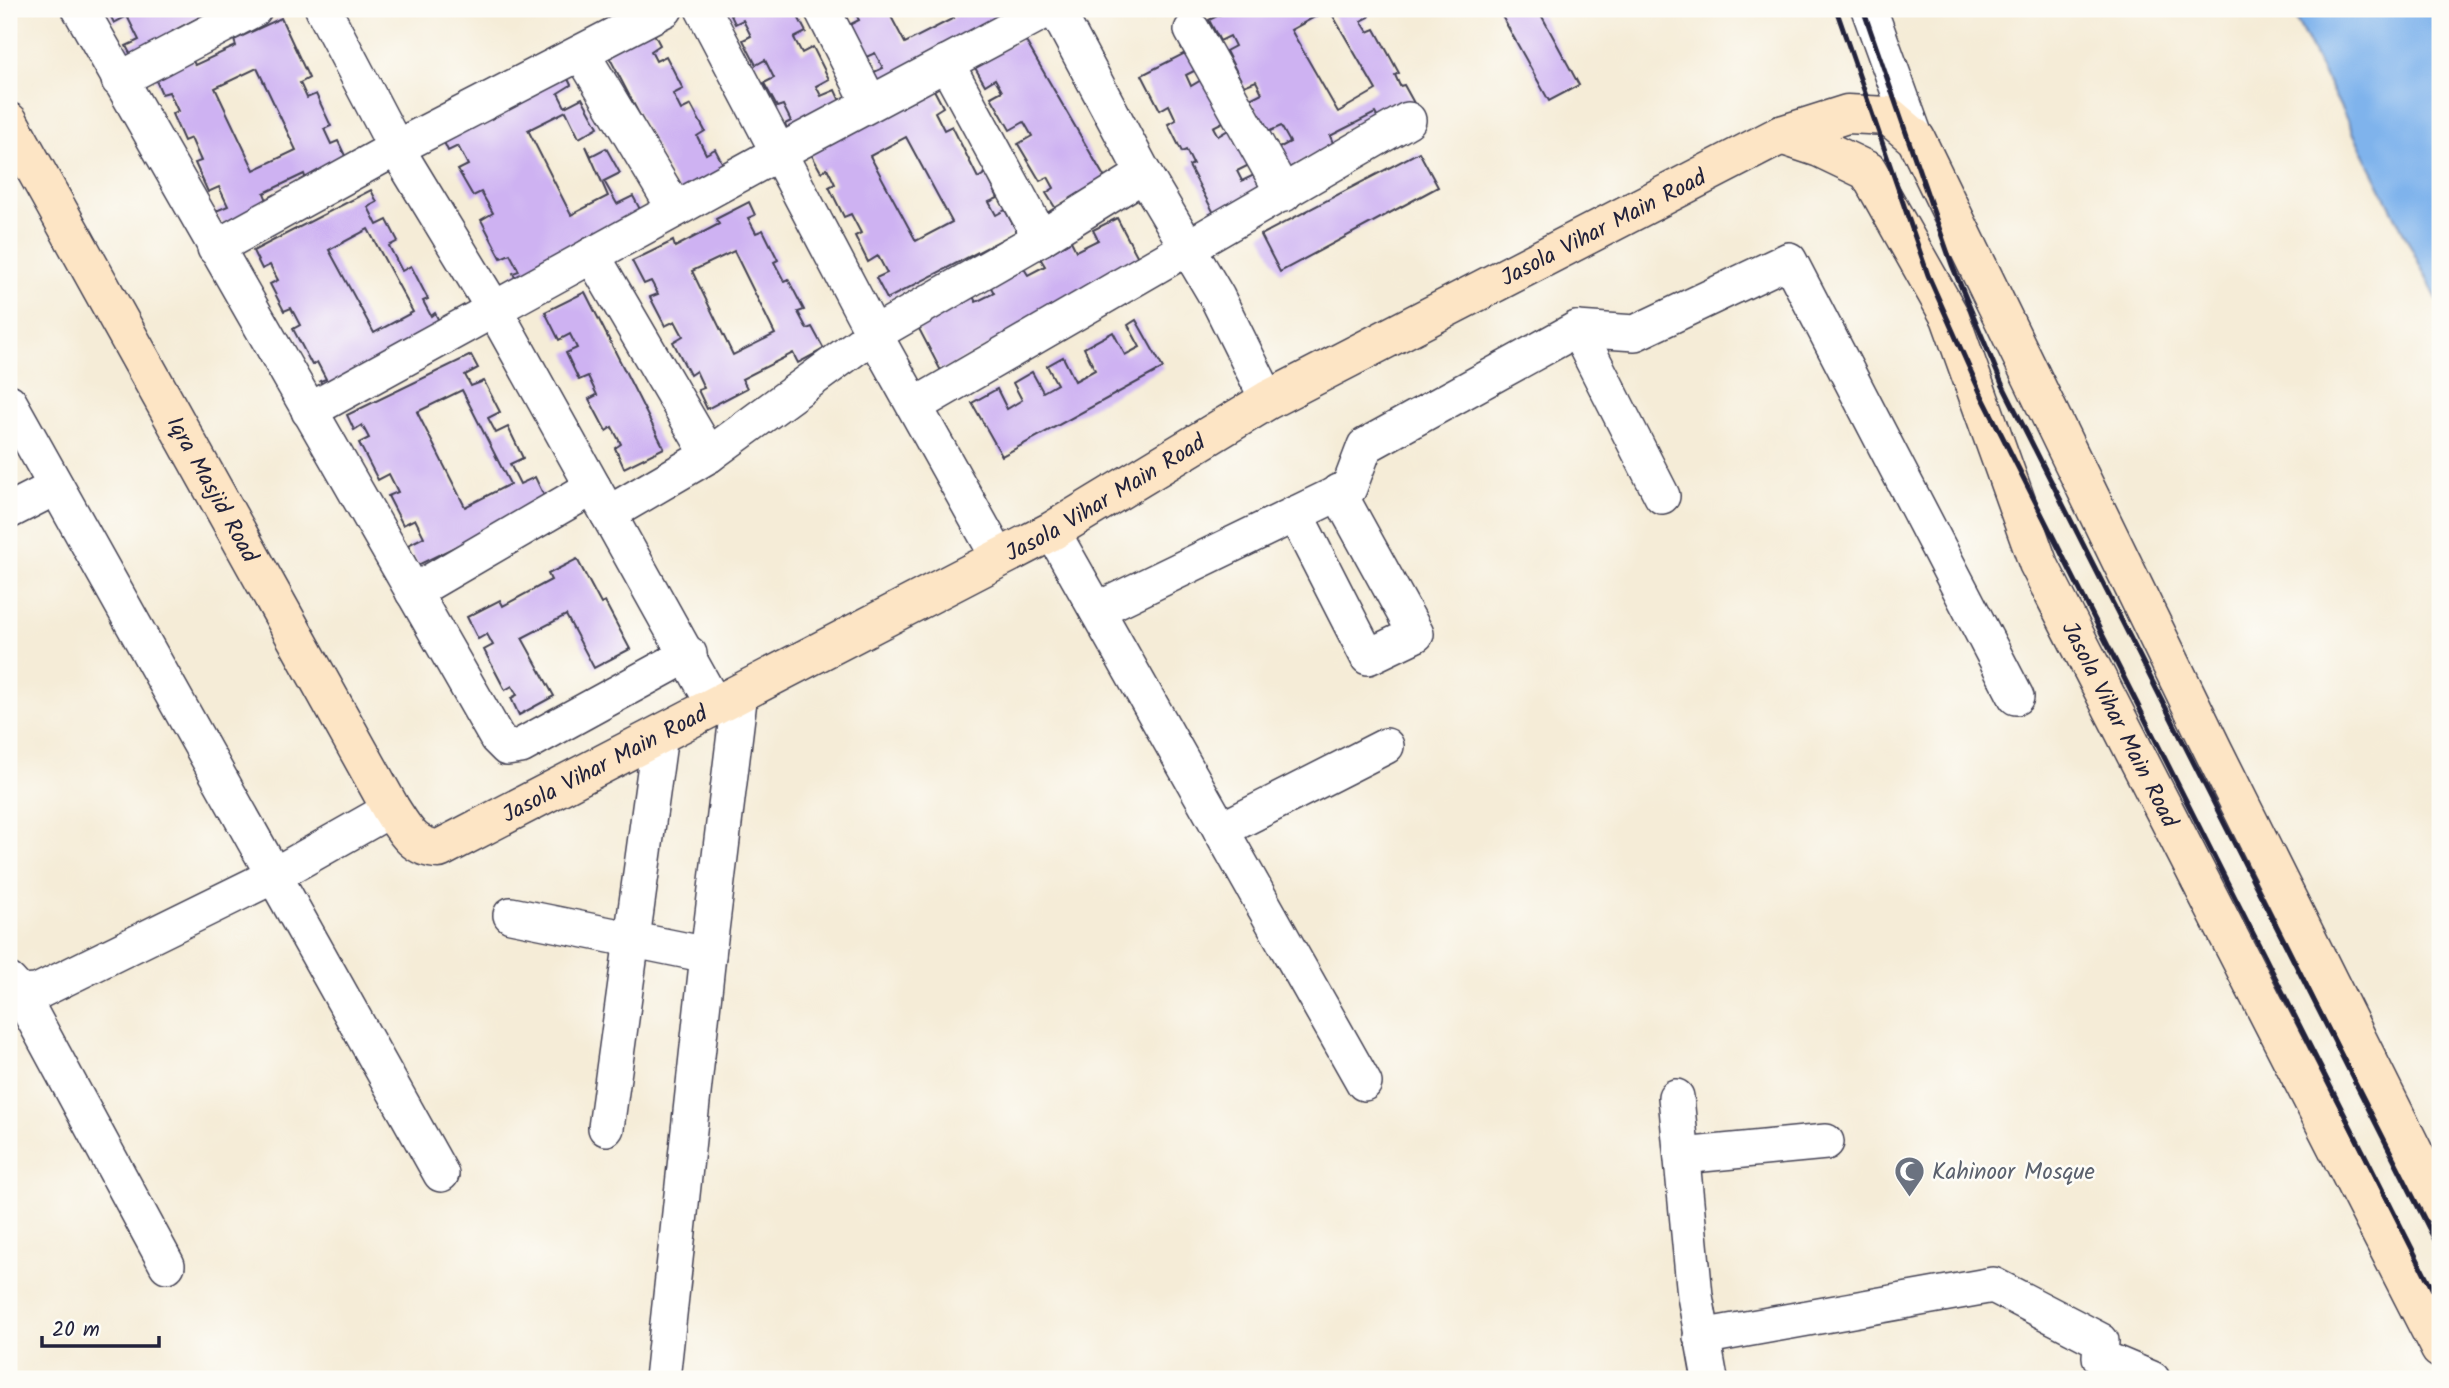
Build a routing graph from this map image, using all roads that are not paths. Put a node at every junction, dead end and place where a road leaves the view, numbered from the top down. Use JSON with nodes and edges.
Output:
{"nodes":[{"id":1,"x":80,"y":9,"type":"edge"},
{"id":2,"x":254,"y":9,"type":"edge"},
{"id":3,"x":323,"y":9,"type":"edge"},
{"id":4,"x":665,"y":9,"type":"edge"},
{"id":5,"x":703,"y":9,"type":"edge"},
{"id":6,"x":822,"y":9,"type":"edge"},
{"id":7,"x":1048,"y":9,"type":"edge"},
{"id":8,"x":1056,"y":9,"type":"edge"},
{"id":9,"x":1869,"y":9,"type":"edge"},
{"id":10,"x":1192,"y":30,"type":"dead end"},
{"id":11,"x":582,"y":54,"type":"junction"},
{"id":12,"x":946,"y":63,"type":"junction"},
{"id":13,"x":119,"y":80,"type":"junction"},
{"id":14,"x":870,"y":103,"type":"junction"},
{"id":15,"x":1408,"y":120,"type":"dead end"},
{"id":16,"x":12,"y":135,"type":"edge"},
{"id":17,"x":1781,"y":135,"type":"junction"},
{"id":18,"x":1916,"y":139,"type":"junction"},
{"id":19,"x":396,"y":148,"type":"junction"},
{"id":20,"x":778,"y":153,"type":"junction"},
{"id":21,"x":1867,"y":171,"type":"junction"},
{"id":22,"x":1144,"y":174,"type":"junction"},
{"id":23,"x":1284,"y":194,"type":"junction"},
{"id":24,"x":675,"y":209,"type":"junction"},
{"id":25,"x":1041,"y":238,"type":"junction"},
{"id":26,"x":215,"y":248,"type":"junction"},
{"id":27,"x":1190,"y":249,"type":"junction"},
{"id":28,"x":592,"y":255,"type":"junction"},
{"id":29,"x":494,"y":309,"type":"junction"},
{"id":30,"x":1577,"y":329,"type":"junction"},
{"id":31,"x":874,"y":334,"type":"junction"},
{"id":32,"x":1268,"y":400,"type":"junction"},
{"id":33,"x":9,"y":402,"type":"edge"},
{"id":34,"x":916,"y":405,"type":"junction"},
{"id":35,"x":309,"y":411,"type":"junction"},
{"id":36,"x":709,"y":455,"type":"junction"},
{"id":37,"x":56,"y":487,"type":"junction"},
{"id":38,"x":1338,"y":492,"type":"junction"},
{"id":39,"x":1662,"y":496,"type":"dead end"},
{"id":40,"x":601,"y":500,"type":"junction"},
{"id":41,"x":9,"y":511,"type":"edge"},
{"id":42,"x":1295,"y":514,"type":"junction"},
{"id":43,"x":1052,"y":531,"type":"junction"},
{"id":44,"x":999,"y":558,"type":"junction"},
{"id":45,"x":413,"y":592,"type":"junction"},
{"id":46,"x":1097,"y":610,"type":"junction"},
{"id":47,"x":689,"y":654,"type":"junction"},
{"id":48,"x":2016,"y":697,"type":"dead end"},
{"id":49,"x":728,"y":699,"type":"junction"},
{"id":50,"x":660,"y":735,"type":"junction"},
{"id":51,"x":1386,"y":746,"type":"dead end"},
{"id":52,"x":391,"y":809,"type":"junction"},
{"id":53,"x":1221,"y":830,"type":"junction"},
{"id":54,"x":425,"y":848,"type":"joint"},
{"id":55,"x":273,"y":876,"type":"junction"},
{"id":56,"x":510,"y":915,"type":"dead end"},
{"id":57,"x":630,"y":937,"type":"junction"},
{"id":58,"x":708,"y":955,"type":"junction"},
{"id":59,"x":12,"y":991,"type":"edge"},
{"id":60,"x":1364,"y":1083,"type":"dead end"},
{"id":61,"x":1676,"y":1097,"type":"dead end"},
{"id":62,"x":606,"y":1128,"type":"dead end"},
{"id":63,"x":1826,"y":1142,"type":"dead end"},
{"id":64,"x":1682,"y":1156,"type":"junction"},
{"id":65,"x":441,"y":1174,"type":"dead end"},
{"id":66,"x":2440,"y":1205,"type":"edge"},
{"id":67,"x":167,"y":1265,"type":"dead end"},
{"id":68,"x":1701,"y":1337,"type":"junction"},
{"id":69,"x":2440,"y":1349,"type":"edge"},
{"id":70,"x":662,"y":1379,"type":"edge"},
{"id":71,"x":1710,"y":1379,"type":"edge"},
{"id":72,"x":2152,"y":1379,"type":"edge"}],
"edges":[{"from":1,"to":13,"type":"street"},
{"from":2,"to":13,"type":"street"},
{"from":3,"to":19,"type":"street"},
{"from":4,"to":11,"type":"street"},
{"from":5,"to":20,"type":"street"},
{"from":6,"to":14,"type":"street"},
{"from":7,"to":12,"type":"street"},
{"from":8,"to":22,"type":"street"},
{"from":9,"to":18,"type":"street"},
{"from":10,"to":23,"type":"street"},
{"from":11,"to":19,"type":"street"},
{"from":11,"to":24,"type":"street"},
{"from":12,"to":14,"type":"street"},
{"from":12,"to":25,"type":"street"},
{"from":13,"to":26,"type":"street"},
{"from":14,"to":20,"type":"street"},
{"from":15,"to":23,"type":"street"},
{"from":16,"to":52,"type":"street","name":"Iqra Masjid Road"},
{"from":17,"to":18,"type":"street","name":"Jasola Vihar Main Road"},
{"from":17,"to":21,"type":"street"},
{"from":17,"to":32,"type":"street","name":"Jasola Vihar Main Road"},
{"from":18,"to":21,"type":"street"},
{"from":18,"to":66,"type":"street","name":"Jasola Vihar Main Road"},
{"from":19,"to":26,"type":"street"},
{"from":19,"to":29,"type":"street"},
{"from":20,"to":24,"type":"street"},
{"from":20,"to":31,"type":"street"},
{"from":21,"to":69,"type":"street","name":"Jasola Vihar Main Road"},
{"from":22,"to":25,"type":"street"},
{"from":22,"to":27,"type":"street"},
{"from":23,"to":27,"type":"street"},
{"from":24,"to":28,"type":"street"},
{"from":25,"to":31,"type":"street"},
{"from":26,"to":35,"type":"street"},
{"from":27,"to":32,"type":"street"},
{"from":27,"to":34,"type":"street"},
{"from":28,"to":29,"type":"street"},
{"from":28,"to":36,"type":"street"},
{"from":29,"to":35,"type":"street"},
{"from":29,"to":40,"type":"street"},
{"from":30,"to":38,"type":"street"},
{"from":30,"to":39,"type":"street"},
{"from":30,"to":48,"type":"street"},
{"from":31,"to":34,"type":"street"},
{"from":31,"to":36,"type":"street"},
{"from":32,"to":43,"type":"street","name":"Jasola Vihar Main Road"},
{"from":33,"to":37,"type":"street"},
{"from":34,"to":44,"type":"street"},
{"from":35,"to":45,"type":"street"},
{"from":36,"to":40,"type":"street"},
{"from":37,"to":41,"type":"street"},
{"from":37,"to":55,"type":"street"},
{"from":38,"to":42,"type":"street"},
{"from":38,"to":42,"type":"street"},
{"from":40,"to":45,"type":"street"},
{"from":40,"to":47,"type":"street"},
{"from":42,"to":46,"type":"street"},
{"from":43,"to":44,"type":"street","name":"Jasola Vihar Main Road"},
{"from":43,"to":46,"type":"street"},
{"from":44,"to":49,"type":"street","name":"Jasola Vihar Main Road"},
{"from":45,"to":47,"type":"street"},
{"from":46,"to":53,"type":"street"},
{"from":47,"to":49,"type":"street"},
{"from":49,"to":50,"type":"street","name":"Jasola Vihar Main Road"},
{"from":49,"to":58,"type":"street"},
{"from":50,"to":54,"type":"street","name":"Jasola Vihar Main Road"},
{"from":50,"to":57,"type":"street"},
{"from":51,"to":53,"type":"street"},
{"from":52,"to":54,"type":"street","name":"Iqra Masjid Road"},
{"from":52,"to":55,"type":"street"},
{"from":53,"to":60,"type":"street"},
{"from":55,"to":59,"type":"street"},
{"from":55,"to":65,"type":"street"},
{"from":56,"to":57,"type":"street"},
{"from":57,"to":58,"type":"street"},
{"from":57,"to":62,"type":"street"},
{"from":58,"to":70,"type":"street"},
{"from":59,"to":67,"type":"street"},
{"from":61,"to":64,"type":"street"},
{"from":63,"to":64,"type":"street"},
{"from":64,"to":68,"type":"street"},
{"from":68,"to":71,"type":"street"},
{"from":68,"to":72,"type":"street"}]}
